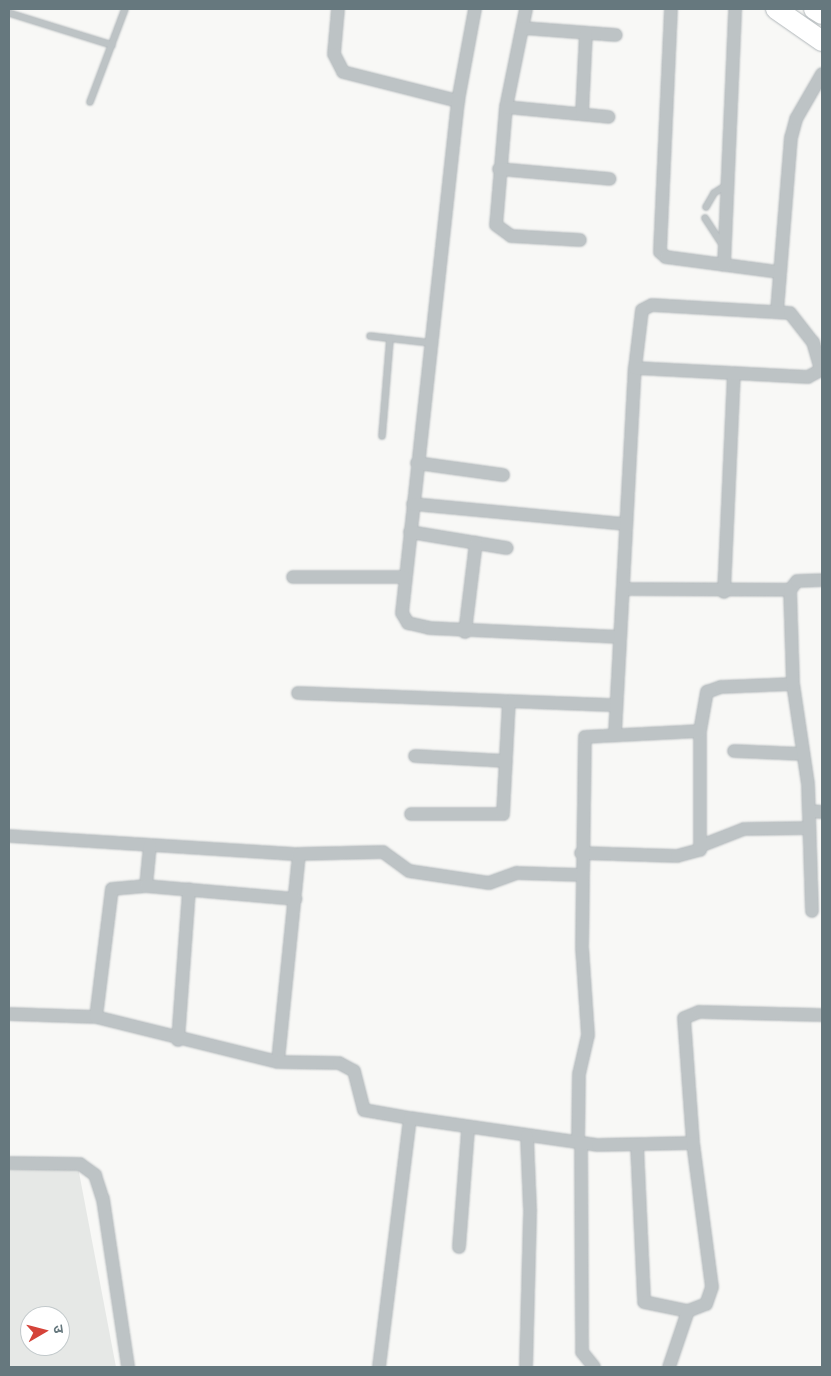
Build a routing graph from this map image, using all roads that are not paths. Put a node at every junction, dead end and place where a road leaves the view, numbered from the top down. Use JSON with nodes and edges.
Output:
{"nodes":[{"id":1,"x":125,"y":9,"type":"edge"},
{"id":2,"x":338,"y":9,"type":"edge"},
{"id":3,"x":475,"y":9,"type":"edge"},
{"id":4,"x":526,"y":9,"type":"edge"},
{"id":5,"x":671,"y":9,"type":"edge"},
{"id":6,"x":735,"y":9,"type":"edge"},
{"id":7,"x":776,"y":9,"type":"edge"},
{"id":8,"x":814,"y":9,"type":"edge"},
{"id":9,"x":9,"y":14,"type":"edge"},
{"id":10,"x":822,"y":14,"type":"edge"},
{"id":11,"x":522,"y":28,"type":"junction"},
{"id":12,"x":586,"y":33,"type":"junction"},
{"id":13,"x":616,"y":35,"type":"dead end"},
{"id":14,"x":822,"y":41,"type":"edge"},
{"id":15,"x":112,"y":45,"type":"junction"},
{"id":16,"x":822,"y":74,"type":"edge"},
{"id":17,"x":458,"y":101,"type":"junction"},
{"id":18,"x":90,"y":102,"type":"dead end"},
{"id":19,"x":506,"y":107,"type":"junction"},
{"id":20,"x":582,"y":114,"type":"junction"},
{"id":21,"x":609,"y":117,"type":"dead end"},
{"id":22,"x":499,"y":169,"type":"junction"},
{"id":23,"x":610,"y":179,"type":"dead end"},
{"id":24,"x":730,"y":183,"type":"junction"},
{"id":25,"x":706,"y":207,"type":"dead end"},
{"id":26,"x":705,"y":218,"type":"dead end"},
{"id":27,"x":580,"y":240,"type":"dead end"},
{"id":28,"x":725,"y":248,"type":"junction"},
{"id":29,"x":724,"y":265,"type":"junction"},
{"id":30,"x":779,"y":272,"type":"junction"},
{"id":31,"x":777,"y":310,"type":"junction"},
{"id":32,"x":370,"y":336,"type":"dead end"},
{"id":33,"x":390,"y":338,"type":"junction"},
{"id":34,"x":432,"y":343,"type":"junction"},
{"id":35,"x":635,"y":368,"type":"junction"},
{"id":36,"x":734,"y":373,"type":"junction"},
{"id":37,"x":382,"y":436,"type":"dead end"},
{"id":38,"x":418,"y":463,"type":"junction"},
{"id":39,"x":503,"y":475,"type":"dead end"},
{"id":40,"x":413,"y":504,"type":"junction"},
{"id":41,"x":626,"y":524,"type":"junction"},
{"id":42,"x":410,"y":532,"type":"junction"},
{"id":43,"x":476,"y":543,"type":"junction"},
{"id":44,"x":507,"y":548,"type":"dead end"},
{"id":45,"x":293,"y":577,"type":"dead end"},
{"id":46,"x":404,"y":578,"type":"junction"},
{"id":47,"x":822,"y":580,"type":"edge"},
{"id":48,"x":623,"y":589,"type":"junction"},
{"id":49,"x":790,"y":590,"type":"junction"},
{"id":50,"x":724,"y":592,"type":"junction"},
{"id":51,"x":465,"y":632,"type":"junction"},
{"id":52,"x":620,"y":637,"type":"junction"},
{"id":53,"x":793,"y":684,"type":"junction"},
{"id":54,"x":298,"y":693,"type":"dead end"},
{"id":55,"x":509,"y":701,"type":"junction"},
{"id":56,"x":616,"y":705,"type":"junction"},
{"id":57,"x":700,"y":731,"type":"junction"},
{"id":58,"x":615,"y":733,"type":"junction"},
{"id":59,"x":734,"y":751,"type":"dead end"},
{"id":60,"x":803,"y":754,"type":"junction"},
{"id":61,"x":415,"y":756,"type":"dead end"},
{"id":62,"x":506,"y":761,"type":"junction"},
{"id":63,"x":809,"y":811,"type":"junction"},
{"id":64,"x":822,"y":812,"type":"edge"},
{"id":65,"x":411,"y":814,"type":"dead end"},
{"id":66,"x":809,"y":828,"type":"junction"},
{"id":67,"x":9,"y":836,"type":"edge"},
{"id":68,"x":150,"y":845,"type":"junction"},
{"id":69,"x":703,"y":845,"type":"junction"},
{"id":70,"x":582,"y":852,"type":"junction"},
{"id":71,"x":299,"y":854,"type":"junction"},
{"id":72,"x":581,"y":875,"type":"junction"},
{"id":73,"x":146,"y":886,"type":"junction"},
{"id":74,"x":189,"y":888,"type":"junction"},
{"id":75,"x":294,"y":899,"type":"junction"},
{"id":76,"x":812,"y":911,"type":"dead end"},
{"id":77,"x":9,"y":1014,"type":"edge"},
{"id":78,"x":822,"y":1015,"type":"edge"},
{"id":79,"x":96,"y":1017,"type":"junction"},
{"id":80,"x":178,"y":1040,"type":"junction"},
{"id":81,"x":278,"y":1062,"type":"junction"},
{"id":82,"x":410,"y":1118,"type":"junction"},
{"id":83,"x":468,"y":1130,"type":"junction"},
{"id":84,"x":527,"y":1136,"type":"junction"},
{"id":85,"x":580,"y":1143,"type":"junction"},
{"id":86,"x":693,"y":1143,"type":"junction"},
{"id":87,"x":637,"y":1145,"type":"junction"},
{"id":88,"x":9,"y":1163,"type":"edge"},
{"id":89,"x":459,"y":1247,"type":"dead end"},
{"id":90,"x":688,"y":1311,"type":"junction"},
{"id":91,"x":128,"y":1367,"type":"edge"},
{"id":92,"x":379,"y":1367,"type":"edge"},
{"id":93,"x":526,"y":1367,"type":"edge"},
{"id":94,"x":594,"y":1367,"type":"edge"},
{"id":95,"x":669,"y":1367,"type":"edge"}],
"edges":[{"from":1,"to":15,"type":"lane"},
{"from":2,"to":17,"type":"street"},
{"from":3,"to":17,"type":"street"},
{"from":4,"to":11,"type":"street"},
{"from":5,"to":29,"type":"street"},
{"from":6,"to":24,"type":"street"},
{"from":7,"to":14,"type":"main road"},
{"from":8,"to":10,"type":"main road"},
{"from":9,"to":15,"type":"lane"},
{"from":11,"to":12,"type":"street"},
{"from":11,"to":19,"type":"street"},
{"from":12,"to":13,"type":"street"},
{"from":12,"to":20,"type":"street"},
{"from":15,"to":18,"type":"lane"},
{"from":16,"to":30,"type":"street"},
{"from":17,"to":34,"type":"street"},
{"from":19,"to":20,"type":"street"},
{"from":19,"to":22,"type":"street"},
{"from":20,"to":21,"type":"street"},
{"from":22,"to":23,"type":"street"},
{"from":22,"to":27,"type":"street"},
{"from":24,"to":25,"type":"lane"},
{"from":24,"to":28,"type":"street"},
{"from":26,"to":28,"type":"lane"},
{"from":28,"to":29,"type":"street"},
{"from":29,"to":30,"type":"street"},
{"from":30,"to":31,"type":"street"},
{"from":31,"to":35,"type":"street"},
{"from":31,"to":36,"type":"street"},
{"from":32,"to":33,"type":"lane"},
{"from":33,"to":34,"type":"lane"},
{"from":33,"to":37,"type":"lane"},
{"from":34,"to":38,"type":"street"},
{"from":35,"to":36,"type":"street"},
{"from":35,"to":41,"type":"street"},
{"from":36,"to":50,"type":"street"},
{"from":38,"to":39,"type":"street"},
{"from":38,"to":40,"type":"street"},
{"from":40,"to":41,"type":"street"},
{"from":40,"to":42,"type":"street"},
{"from":41,"to":48,"type":"street"},
{"from":42,"to":43,"type":"street"},
{"from":42,"to":46,"type":"street"},
{"from":43,"to":44,"type":"street"},
{"from":43,"to":51,"type":"street"},
{"from":45,"to":46,"type":"street"},
{"from":46,"to":51,"type":"street"},
{"from":47,"to":49,"type":"street"},
{"from":48,"to":50,"type":"street"},
{"from":48,"to":52,"type":"street"},
{"from":49,"to":50,"type":"street"},
{"from":49,"to":53,"type":"street"},
{"from":51,"to":52,"type":"street"},
{"from":52,"to":56,"type":"street"},
{"from":53,"to":57,"type":"street"},
{"from":53,"to":60,"type":"street"},
{"from":54,"to":55,"type":"street"},
{"from":55,"to":56,"type":"street"},
{"from":55,"to":62,"type":"street"},
{"from":56,"to":58,"type":"street"},
{"from":57,"to":58,"type":"street"},
{"from":57,"to":69,"type":"street"},
{"from":58,"to":70,"type":"street"},
{"from":59,"to":60,"type":"street"},
{"from":60,"to":63,"type":"street"},
{"from":61,"to":62,"type":"street"},
{"from":62,"to":65,"type":"street"},
{"from":63,"to":64,"type":"street"},
{"from":63,"to":66,"type":"street"},
{"from":66,"to":69,"type":"street"},
{"from":66,"to":76,"type":"street"},
{"from":67,"to":68,"type":"street"},
{"from":68,"to":71,"type":"street"},
{"from":68,"to":73,"type":"street"},
{"from":69,"to":70,"type":"street"},
{"from":70,"to":72,"type":"street"},
{"from":71,"to":72,"type":"street"},
{"from":71,"to":75,"type":"street"},
{"from":72,"to":85,"type":"street"},
{"from":73,"to":74,"type":"street"},
{"from":73,"to":79,"type":"street"},
{"from":74,"to":75,"type":"street"},
{"from":74,"to":80,"type":"street"},
{"from":75,"to":81,"type":"street"},
{"from":77,"to":79,"type":"street"},
{"from":78,"to":86,"type":"street"},
{"from":79,"to":80,"type":"street"},
{"from":80,"to":81,"type":"street"},
{"from":81,"to":82,"type":"street"},
{"from":82,"to":83,"type":"street"},
{"from":82,"to":92,"type":"street"},
{"from":83,"to":84,"type":"street"},
{"from":83,"to":89,"type":"street"},
{"from":84,"to":85,"type":"street"},
{"from":84,"to":93,"type":"street"},
{"from":85,"to":87,"type":"street"},
{"from":85,"to":94,"type":"street"},
{"from":86,"to":87,"type":"street"},
{"from":86,"to":90,"type":"street"},
{"from":87,"to":90,"type":"street"},
{"from":88,"to":91,"type":"street"},
{"from":90,"to":95,"type":"street"}]}
